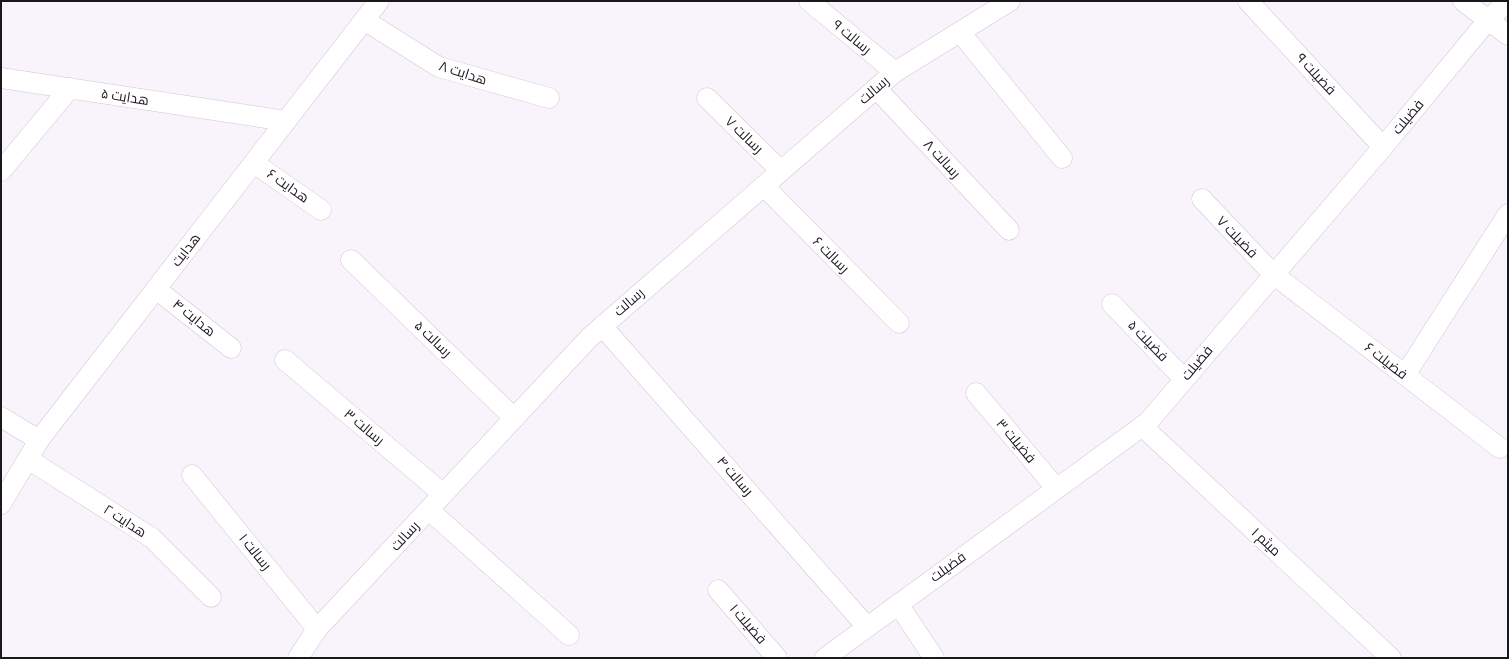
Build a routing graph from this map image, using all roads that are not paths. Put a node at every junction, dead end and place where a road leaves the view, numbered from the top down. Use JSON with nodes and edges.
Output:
{"nodes":[{"id":1,"x":379,"y":1,"type":"edge"},
{"id":2,"x":808,"y":1,"type":"edge"},
{"id":3,"x":1010,"y":1,"type":"edge"},
{"id":4,"x":1248,"y":1,"type":"edge"},
{"id":5,"x":1463,"y":1,"type":"edge"},
{"id":6,"x":1508,"y":1,"type":"edge"},
{"id":7,"x":364,"y":20,"type":"junction"},
{"id":8,"x":1488,"y":20,"type":"junction"},
{"id":9,"x":960,"y":32,"type":"junction"},
{"id":10,"x":1508,"y":35,"type":"edge"},
{"id":11,"x":895,"y":72,"type":"junction"},
{"id":12,"x":1,"y":78,"type":"edge"},
{"id":13,"x":70,"y":88,"type":"junction"},
{"id":14,"x":876,"y":88,"type":"junction"},
{"id":15,"x":549,"y":98,"type":"dead end"},
{"id":16,"x":707,"y":98,"type":"dead end"},
{"id":17,"x":286,"y":121,"type":"junction"},
{"id":18,"x":1383,"y":147,"type":"junction"},
{"id":19,"x":1062,"y":158,"type":"dead end"},
{"id":20,"x":254,"y":163,"type":"junction"},
{"id":21,"x":1,"y":171,"type":"edge"},
{"id":22,"x":781,"y":171,"type":"junction"},
{"id":23,"x":764,"y":186,"type":"junction"},
{"id":24,"x":1202,"y":199,"type":"dead end"},
{"id":25,"x":321,"y":210,"type":"dead end"},
{"id":26,"x":1508,"y":214,"type":"edge"},
{"id":27,"x":1009,"y":230,"type":"dead end"},
{"id":28,"x":351,"y":260,"type":"dead end"},
{"id":29,"x":1273,"y":274,"type":"junction"},
{"id":30,"x":156,"y":289,"type":"junction"},
{"id":31,"x":1112,"y":304,"type":"dead end"},
{"id":32,"x":899,"y":323,"type":"dead end"},
{"id":33,"x":602,"y":326,"type":"junction"},
{"id":34,"x":231,"y":348,"type":"dead end"},
{"id":35,"x":285,"y":360,"type":"dead end"},
{"id":36,"x":1405,"y":375,"type":"junction"},
{"id":37,"x":1184,"y":378,"type":"junction"},
{"id":38,"x":976,"y":393,"type":"dead end"},
{"id":39,"x":1,"y":417,"type":"edge"},
{"id":40,"x":514,"y":418,"type":"junction"},
{"id":41,"x":1142,"y":426,"type":"junction"},
{"id":42,"x":39,"y":440,"type":"junction"},
{"id":43,"x":1500,"y":448,"type":"dead end"},
{"id":44,"x":28,"y":459,"type":"junction"},
{"id":45,"x":192,"y":475,"type":"dead end"},
{"id":46,"x":1056,"y":488,"type":"junction"},
{"id":47,"x":443,"y":494,"type":"junction"},
{"id":48,"x":1,"y":504,"type":"edge"},
{"id":49,"x":429,"y":510,"type":"junction"},
{"id":50,"x":718,"y":590,"type":"dead end"},
{"id":51,"x":211,"y":597,"type":"dead end"},
{"id":52,"x":898,"y":604,"type":"junction"},
{"id":53,"x":867,"y":627,"type":"junction"},
{"id":54,"x":317,"y":630,"type":"junction"},
{"id":55,"x":569,"y":636,"type":"dead end"},
{"id":56,"x":298,"y":658,"type":"edge"},
{"id":57,"x":777,"y":658,"type":"edge"},
{"id":58,"x":825,"y":658,"type":"edge"},
{"id":59,"x":934,"y":658,"type":"edge"},
{"id":60,"x":1391,"y":658,"type":"edge"}],
"edges":[{"from":1,"to":7,"type":"street","name":"هدایت"},
{"from":2,"to":11,"type":"street","name":"رسالت ۹"},
{"from":3,"to":9,"type":"street","name":"رسالت"},
{"from":4,"to":18,"type":"street","name":"فضیلت ۹"},
{"from":5,"to":8,"type":"street"},
{"from":6,"to":8,"type":"street","name":"فضیلت"},
{"from":7,"to":15,"type":"street","name":"هدایت ۸"},
{"from":7,"to":17,"type":"street","name":"هدایت"},
{"from":8,"to":10,"type":"street"},
{"from":8,"to":18,"type":"street","name":"فضیلت"},
{"from":9,"to":11,"type":"street","name":"رسالت"},
{"from":9,"to":19,"type":"street"},
{"from":11,"to":14,"type":"street","name":"رسالت"},
{"from":12,"to":13,"type":"street","name":"هدایت ۵"},
{"from":13,"to":17,"type":"street","name":"هدایت ۵"},
{"from":13,"to":21,"type":"street"},
{"from":14,"to":22,"type":"street","name":"رسالت"},
{"from":14,"to":27,"type":"street","name":"رسالت ۸"},
{"from":16,"to":22,"type":"street","name":"رسالت ۷"},
{"from":17,"to":20,"type":"street","name":"هدایت"},
{"from":18,"to":29,"type":"street","name":"فضیلت"},
{"from":20,"to":25,"type":"street","name":"هدایت ۶"},
{"from":20,"to":30,"type":"street","name":"هدایت"},
{"from":22,"to":23,"type":"street","name":"رسالت"},
{"from":23,"to":32,"type":"street","name":"رسالت ۶"},
{"from":23,"to":33,"type":"street","name":"رسالت"},
{"from":24,"to":29,"type":"street","name":"فضیلت ۷"},
{"from":26,"to":36,"type":"street"},
{"from":28,"to":40,"type":"street","name":"رسالت ۵"},
{"from":29,"to":36,"type":"street","name":"فضیلت ۶"},
{"from":29,"to":37,"type":"street","name":"فضیلت"},
{"from":30,"to":34,"type":"street","name":"هدایت ۴"},
{"from":30,"to":42,"type":"street","name":"هدایت"},
{"from":31,"to":37,"type":"street","name":"فضیلت ۵"},
{"from":33,"to":40,"type":"street","name":"رسالت"},
{"from":33,"to":53,"type":"street","name":"رسالت ۴"},
{"from":35,"to":47,"type":"street","name":"رسالت ۳"},
{"from":36,"to":43,"type":"street","name":"فضیلت ۶"},
{"from":37,"to":41,"type":"street","name":"فضیلت"},
{"from":38,"to":46,"type":"street","name":"فضیلت ۳"},
{"from":39,"to":42,"type":"street"},
{"from":40,"to":47,"type":"street","name":"رسالت"},
{"from":41,"to":46,"type":"street","name":"فضیلت"},
{"from":41,"to":60,"type":"street","name":"میثم ۱"},
{"from":42,"to":44,"type":"street","name":"هدایت"},
{"from":44,"to":48,"type":"street","name":"هدایت"},
{"from":44,"to":51,"type":"street","name":"هدایت ۲"},
{"from":45,"to":54,"type":"street","name":"رسالت ۱"},
{"from":46,"to":52,"type":"street","name":"فضیلت"},
{"from":47,"to":49,"type":"street","name":"رسالت"},
{"from":49,"to":54,"type":"street","name":"رسالت"},
{"from":49,"to":55,"type":"street"},
{"from":50,"to":57,"type":"street","name":"فضیلت ۱"},
{"from":52,"to":53,"type":"street","name":"فضیلت"},
{"from":52,"to":59,"type":"street"},
{"from":53,"to":58,"type":"street","name":"فضیلت"},
{"from":54,"to":56,"type":"street","name":"رسالت"}]}
